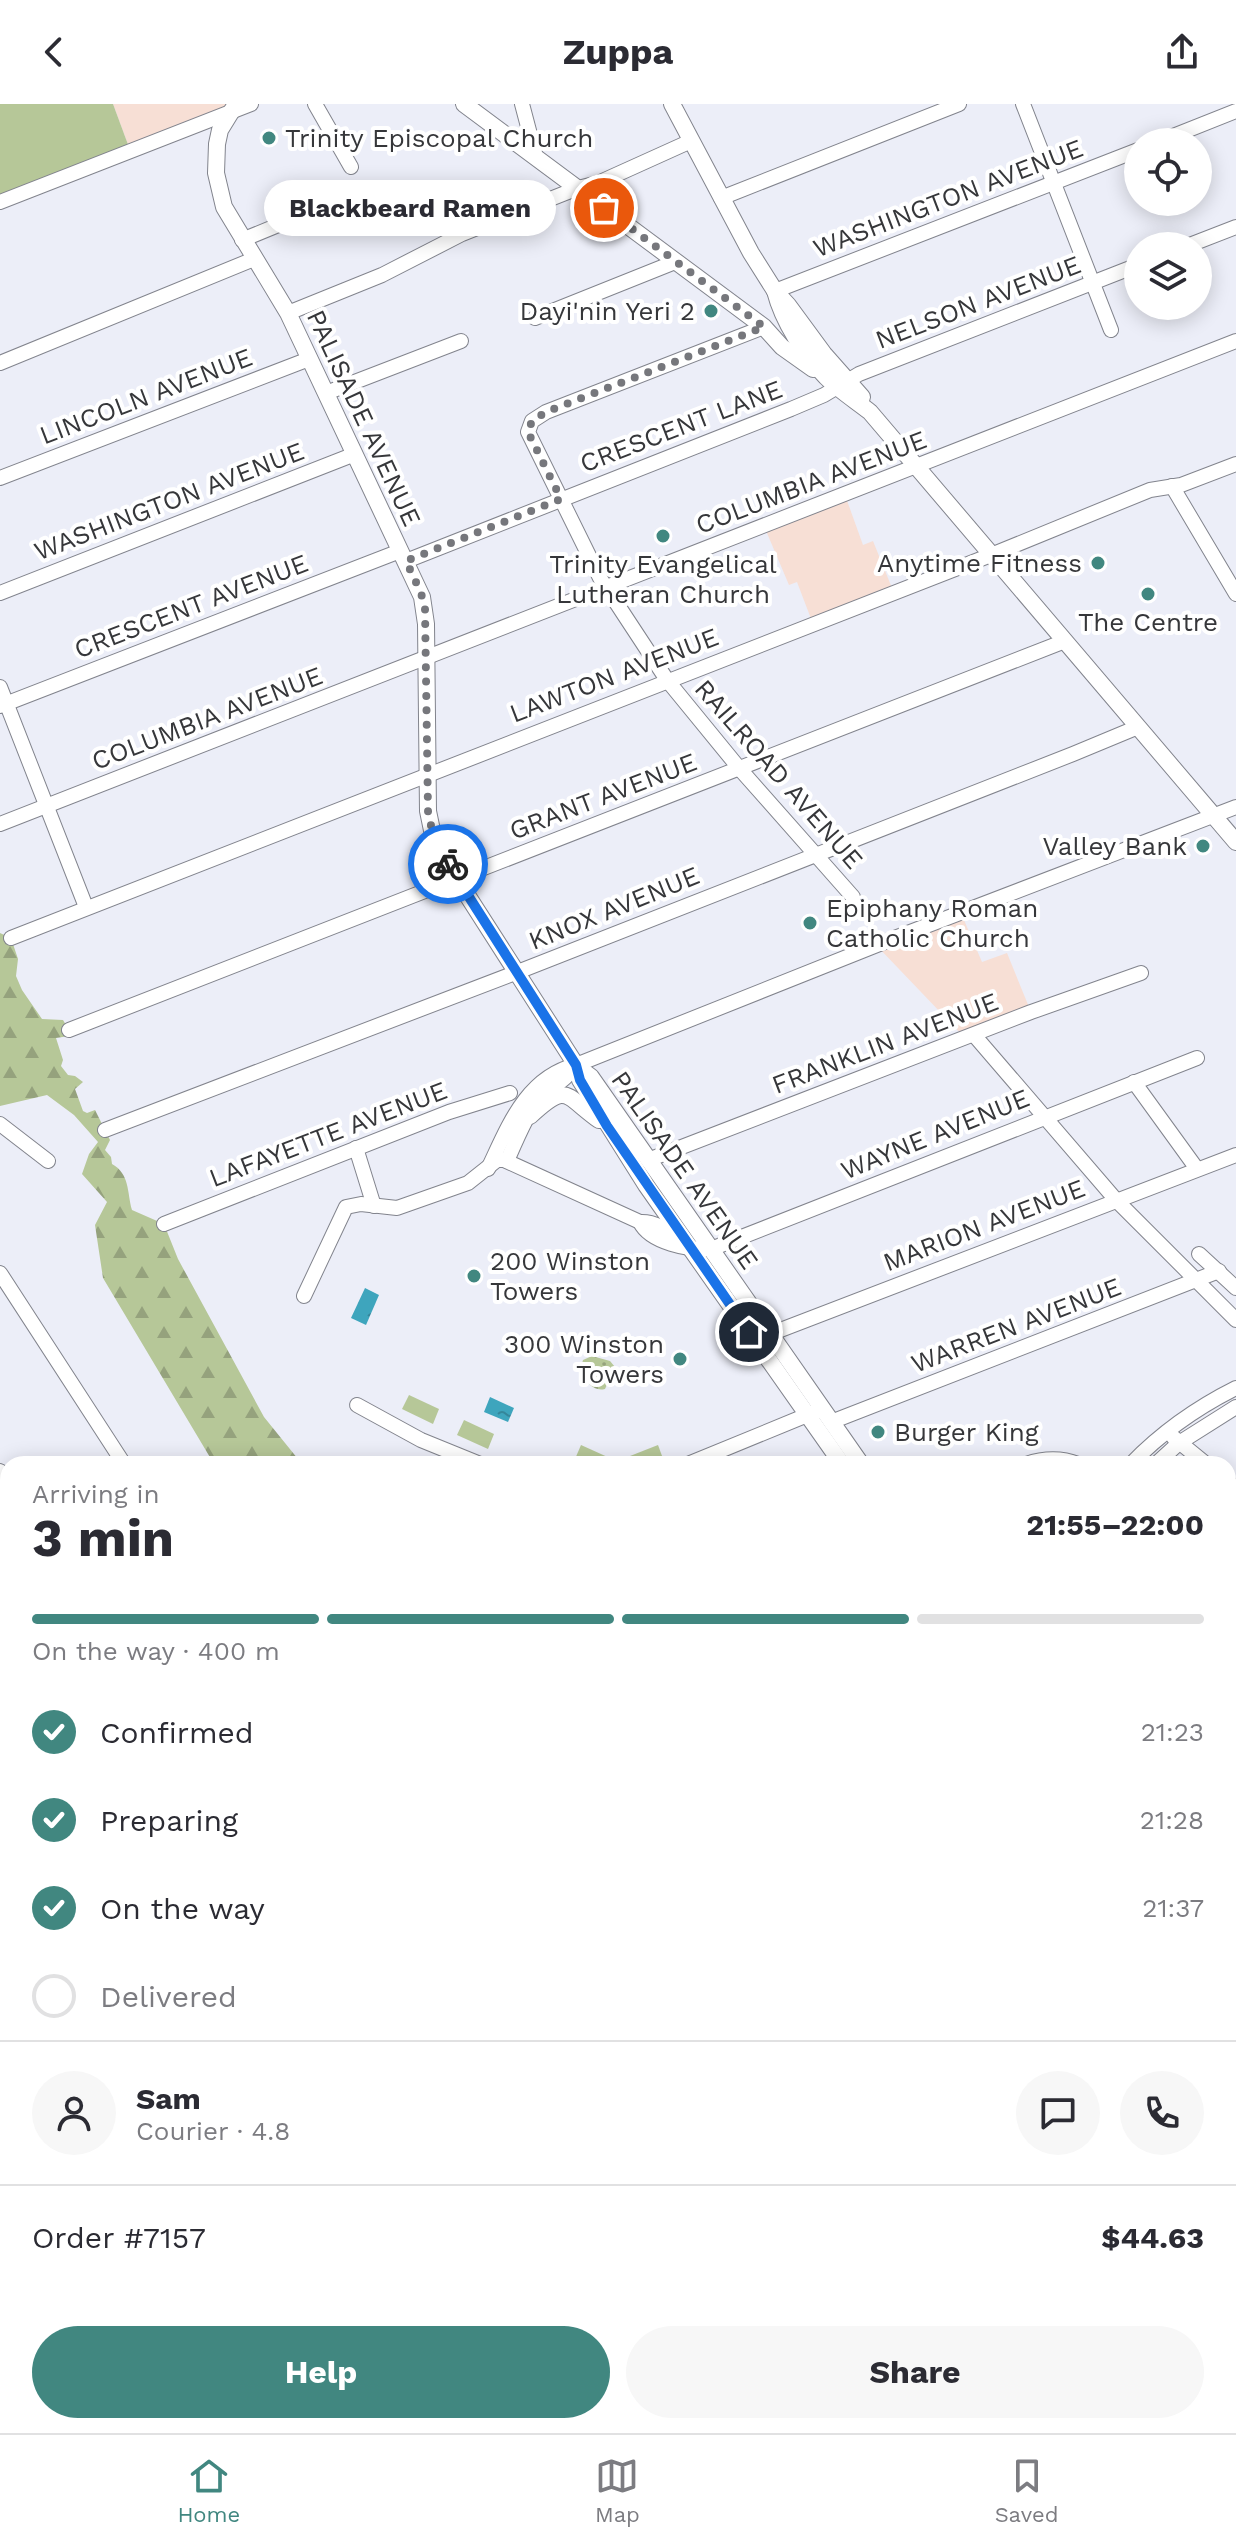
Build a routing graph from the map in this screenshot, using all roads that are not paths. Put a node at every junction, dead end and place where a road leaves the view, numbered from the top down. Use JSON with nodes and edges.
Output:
{"nodes":[{"id":1,"x":251,"y":104,"type":"edge"},
{"id":2,"x":315,"y":104,"type":"edge"},
{"id":3,"x":464,"y":104,"type":"edge"},
{"id":4,"x":522,"y":104,"type":"edge"},
{"id":5,"x":673,"y":104,"type":"edge"},
{"id":6,"x":959,"y":104,"type":"edge"},
{"id":7,"x":1023,"y":104,"type":"edge"},
{"id":8,"x":234,"y":108,"type":"edge"},
{"id":9,"x":1236,"y":111,"type":"edge"},
{"id":10,"x":1193,"y":128,"type":"edge"},
{"id":11,"x":691,"y":141,"type":"junction"},
{"id":12,"x":1124,"y":156,"type":"edge"},
{"id":13,"x":536,"y":157,"type":"junction"},
{"id":14,"x":351,"y":167,"type":"dead end"},
{"id":15,"x":1053,"y":184,"type":"junction"},
{"id":16,"x":368,"y":188,"type":"dead end"},
{"id":17,"x":578,"y":188,"type":"junction"},
{"id":18,"x":721,"y":198,"type":"junction"},
{"id":19,"x":0,"y":202,"type":"edge"},
{"id":20,"x":1236,"y":227,"type":"edge"},
{"id":21,"x":1212,"y":236,"type":"edge"},
{"id":22,"x":242,"y":240,"type":"junction"},
{"id":23,"x":254,"y":259,"type":"junction"},
{"id":24,"x":675,"y":262,"type":"junction"},
{"id":25,"x":1124,"y":271,"type":"edge"},
{"id":26,"x":1093,"y":283,"type":"junction"},
{"id":27,"x":775,"y":291,"type":"junction"},
{"id":28,"x":288,"y":313,"type":"junction"},
{"id":29,"x":535,"y":318,"type":"dead end"},
{"id":30,"x":764,"y":327,"type":"junction"},
{"id":31,"x":1111,"y":330,"type":"dead end"},
{"id":32,"x":461,"y":341,"type":"dead end"},
{"id":33,"x":1236,"y":341,"type":"edge"},
{"id":34,"x":801,"y":345,"type":"junction"},
{"id":35,"x":824,"y":354,"type":"junction"},
{"id":36,"x":309,"y":359,"type":"junction"},
{"id":37,"x":0,"y":363,"type":"edge"},
{"id":38,"x":838,"y":382,"type":"junction"},
{"id":39,"x":326,"y":393,"type":"junction"},
{"id":40,"x":355,"y":454,"type":"junction"},
{"id":41,"x":1236,"y":464,"type":"edge"},
{"id":42,"x":917,"y":467,"type":"junction"},
{"id":43,"x":0,"y":478,"type":"edge"},
{"id":44,"x":1172,"y":486,"type":"junction"},
{"id":45,"x":561,"y":499,"type":"junction"},
{"id":46,"x":991,"y":555,"type":"junction"},
{"id":47,"x":403,"y":556,"type":"junction"},
{"id":48,"x":606,"y":587,"type":"junction"},
{"id":49,"x":0,"y":593,"type":"edge"},
{"id":50,"x":1236,"y":594,"type":"edge"},
{"id":51,"x":1065,"y":641,"type":"junction"},
{"id":52,"x":427,"y":658,"type":"junction"},
{"id":53,"x":667,"y":680,"type":"junction"},
{"id":54,"x":0,"y":687,"type":"edge"},
{"id":55,"x":3,"y":704,"type":"edge"},
{"id":56,"x":1138,"y":727,"type":"junction"},
{"id":57,"x":739,"y":768,"type":"junction"},
{"id":58,"x":427,"y":774,"type":"junction"},
{"id":59,"x":46,"y":806,"type":"junction"},
{"id":60,"x":1236,"y":807,"type":"edge"},
{"id":61,"x":1215,"y":816,"type":"junction"},
{"id":62,"x":0,"y":824,"type":"edge"},
{"id":63,"x":1236,"y":842,"type":"edge"},
{"id":64,"x":814,"y":855,"type":"junction"},
{"id":65,"x":457,"y":879,"type":"junction"},
{"id":66,"x":853,"y":897,"type":"dead end"},
{"id":67,"x":86,"y":907,"type":"junction"},
{"id":68,"x":11,"y":938,"type":"dead end"},
{"id":69,"x":515,"y":973,"type":"junction"},
{"id":70,"x":1141,"y":973,"type":"dead end"},
{"id":71,"x":69,"y":1030,"type":"dead end"},
{"id":72,"x":974,"y":1035,"type":"junction"},
{"id":73,"x":1197,"y":1058,"type":"dead end"},
{"id":74,"x":576,"y":1065,"type":"junction"},
{"id":75,"x":1134,"y":1082,"type":"junction"},
{"id":76,"x":510,"y":1093,"type":"dead end"},
{"id":77,"x":530,"y":1116,"type":"junction"},
{"id":78,"x":1044,"y":1116,"type":"junction"},
{"id":79,"x":0,"y":1124,"type":"edge"},
{"id":80,"x":610,"y":1129,"type":"junction"},
{"id":81,"x":105,"y":1130,"type":"dead end"},
{"id":82,"x":356,"y":1148,"type":"junction"},
{"id":83,"x":1236,"y":1155,"type":"edge"},
{"id":84,"x":648,"y":1160,"type":"junction"},
{"id":85,"x":48,"y":1161,"type":"dead end"},
{"id":86,"x":507,"y":1161,"type":"junction"},
{"id":87,"x":488,"y":1169,"type":"junction"},
{"id":88,"x":1197,"y":1169,"type":"junction"},
{"id":89,"x":1116,"y":1200,"type":"junction"},
{"id":90,"x":374,"y":1206,"type":"junction"},
{"id":91,"x":164,"y":1224,"type":"dead end"},
{"id":92,"x":711,"y":1249,"type":"junction"},
{"id":93,"x":690,"y":1250,"type":"junction"},
{"id":94,"x":1199,"y":1254,"type":"dead end"},
{"id":95,"x":1219,"y":1271,"type":"junction"},
{"id":96,"x":0,"y":1273,"type":"edge"},
{"id":97,"x":1196,"y":1281,"type":"junction"},
{"id":98,"x":1236,"y":1288,"type":"edge"},
{"id":99,"x":304,"y":1296,"type":"dead end"},
{"id":100,"x":1236,"y":1320,"type":"edge"},
{"id":101,"x":749,"y":1332,"type":"junction"},
{"id":102,"x":770,"y":1334,"type":"junction"},
{"id":103,"x":1236,"y":1388,"type":"edge"},
{"id":104,"x":357,"y":1405,"type":"dead end"},
{"id":105,"x":1236,"y":1407,"type":"edge"},
{"id":106,"x":820,"y":1415,"type":"junction"},
{"id":107,"x":1167,"y":1431,"type":"junction"},
{"id":108,"x":1179,"y":1443,"type":"junction"},
{"id":109,"x":119,"y":1456,"type":"edge"},
{"id":110,"x":464,"y":1456,"type":"edge"},
{"id":111,"x":710,"y":1456,"type":"edge"},
{"id":112,"x":838,"y":1456,"type":"edge"},
{"id":113,"x":854,"y":1456,"type":"edge"},
{"id":114,"x":1140,"y":1456,"type":"edge"},
{"id":115,"x":1165,"y":1456,"type":"edge"},
{"id":116,"x":1196,"y":1456,"type":"edge"}],
"edges":[{"from":1,"to":8,"type":"street"},
{"from":2,"to":14,"type":"street"},
{"from":3,"to":13,"type":"main road"},
{"from":4,"to":13,"type":"street"},
{"from":5,"to":11,"type":"main road"},
{"from":6,"to":18,"type":"street"},
{"from":7,"to":15,"type":"street"},
{"from":8,"to":19,"type":"street"},
{"from":8,"to":22,"type":"main road","name":"PALISADE AVENUE"},
{"from":9,"to":10,"type":"street"},
{"from":11,"to":17,"type":"street"},
{"from":11,"to":18,"type":"main road"},
{"from":12,"to":15,"type":"street","name":"WASHINGTON AVENUE"},
{"from":13,"to":17,"type":"main road"},
{"from":15,"to":26,"type":"street"},
{"from":15,"to":27,"type":"street","name":"WASHINGTON AVENUE"},
{"from":16,"to":22,"type":"street"},
{"from":17,"to":24,"type":"main road"},
{"from":17,"to":28,"type":"street"},
{"from":18,"to":27,"type":"main road"},
{"from":20,"to":21,"type":"street"},
{"from":22,"to":23,"type":"main road","name":"PALISADE AVENUE"},
{"from":23,"to":28,"type":"main road","name":"PALISADE AVENUE"},
{"from":23,"to":37,"type":"street"},
{"from":24,"to":29,"type":"street"},
{"from":24,"to":30,"type":"main road"},
{"from":25,"to":26,"type":"street","name":"NELSON AVENUE"},
{"from":26,"to":31,"type":"street"},
{"from":26,"to":38,"type":"street","name":"NELSON AVENUE"},
{"from":27,"to":34,"type":"main road"},
{"from":27,"to":35,"type":"main road"},
{"from":28,"to":36,"type":"main road","name":"PALISADE AVENUE"},
{"from":30,"to":34,"type":"main road"},
{"from":30,"to":38,"type":"main road"},
{"from":30,"to":45,"type":"street","name":"RAILROAD AVENUE"},
{"from":32,"to":39,"type":"street"},
{"from":33,"to":42,"type":"street","name":"COLUMBIA AVENUE"},
{"from":34,"to":35,"type":"main road"},
{"from":34,"to":38,"type":"main road"},
{"from":35,"to":38,"type":"main road"},
{"from":36,"to":39,"type":"main road","name":"PALISADE AVENUE"},
{"from":36,"to":43,"type":"street","name":"LINCOLN AVENUE"},
{"from":38,"to":42,"type":"main road"},
{"from":38,"to":45,"type":"street","name":"CRESCENT LANE"},
{"from":39,"to":40,"type":"main road","name":"PALISADE AVENUE"},
{"from":40,"to":47,"type":"main road","name":"PALISADE AVENUE"},
{"from":40,"to":49,"type":"street","name":"WASHINGTON AVENUE"},
{"from":41,"to":44,"type":"street","name":"LAWTON AVENUE"},
{"from":42,"to":46,"type":"main road"},
{"from":42,"to":48,"type":"street","name":"COLUMBIA AVENUE"},
{"from":44,"to":46,"type":"street","name":"LAWTON AVENUE"},
{"from":44,"to":50,"type":"street"},
{"from":45,"to":47,"type":"street","name":"CRESCENT LANE"},
{"from":45,"to":48,"type":"street","name":"RAILROAD AVENUE"},
{"from":46,"to":51,"type":"main road"},
{"from":46,"to":53,"type":"street","name":"LAWTON AVENUE"},
{"from":47,"to":52,"type":"main road","name":"PALISADE AVENUE"},
{"from":47,"to":55,"type":"street","name":"CRESCENT AVENUE"},
{"from":48,"to":52,"type":"street","name":"COLUMBIA AVENUE"},
{"from":48,"to":53,"type":"street","name":"RAILROAD AVENUE"},
{"from":51,"to":56,"type":"main road"},
{"from":51,"to":57,"type":"street","name":"GRANT AVENUE"},
{"from":52,"to":58,"type":"main road","name":"PALISADE AVENUE"},
{"from":52,"to":59,"type":"street","name":"COLUMBIA AVENUE"},
{"from":53,"to":57,"type":"street","name":"RAILROAD AVENUE"},
{"from":53,"to":58,"type":"street","name":"LAWTON AVENUE"},
{"from":54,"to":55,"type":"street"},
{"from":55,"to":59,"type":"street"},
{"from":56,"to":61,"type":"main road"},
{"from":56,"to":64,"type":"street","name":"KNOX AVENUE"},
{"from":57,"to":64,"type":"street","name":"RAILROAD AVENUE"},
{"from":57,"to":65,"type":"street","name":"GRANT AVENUE"},
{"from":58,"to":65,"type":"main road","name":"PALISADE AVENUE"},
{"from":58,"to":67,"type":"street","name":"LAWTON AVENUE"},
{"from":59,"to":62,"type":"street","name":"COLUMBIA AVENUE"},
{"from":59,"to":67,"type":"street"},
{"from":60,"to":61,"type":"street"},
{"from":61,"to":63,"type":"main road"},
{"from":61,"to":74,"type":"street"},
{"from":64,"to":66,"type":"street","name":"RAILROAD AVENUE"},
{"from":64,"to":69,"type":"street","name":"KNOX AVENUE"},
{"from":65,"to":69,"type":"main road","name":"PALISADE AVENUE"},
{"from":65,"to":71,"type":"street","name":"GRANT AVENUE"},
{"from":67,"to":68,"type":"street","name":"LAWTON AVENUE"},
{"from":69,"to":74,"type":"main road","name":"PALISADE AVENUE"},
{"from":69,"to":81,"type":"street","name":"KNOX AVENUE"},
{"from":70,"to":72,"type":"street","name":"FRANKLIN AVENUE"},
{"from":72,"to":78,"type":"street"},
{"from":72,"to":84,"type":"street","name":"FRANKLIN AVENUE"},
{"from":73,"to":75,"type":"street","name":"WAYNE AVENUE"},
{"from":74,"to":77,"type":"street"},
{"from":74,"to":80,"type":"main road","name":"PALISADE AVENUE"},
{"from":74,"to":84,"type":"main road","name":"PALISADE AVENUE"},
{"from":74,"to":87,"type":"street"},
{"from":75,"to":78,"type":"street","name":"WAYNE AVENUE"},
{"from":75,"to":88,"type":"street"},
{"from":76,"to":82,"type":"street","name":"LAFAYETTE AVENUE"},
{"from":77,"to":80,"type":"main road"},
{"from":77,"to":86,"type":"street"},
{"from":78,"to":89,"type":"street"},
{"from":78,"to":92,"type":"street","name":"WAYNE AVENUE"},
{"from":79,"to":85,"type":"street"},
{"from":80,"to":84,"type":"main road"},
{"from":80,"to":93,"type":"main road","name":"PALISADE AVENUE"},
{"from":82,"to":90,"type":"street"},
{"from":82,"to":91,"type":"street","name":"LAFAYETTE AVENUE"},
{"from":83,"to":88,"type":"street","name":"MARION AVENUE"},
{"from":84,"to":92,"type":"main road","name":"PALISADE AVENUE"},
{"from":86,"to":87,"type":"street"},
{"from":86,"to":93,"type":"street"},
{"from":87,"to":90,"type":"street"},
{"from":88,"to":89,"type":"street","name":"MARION AVENUE"},
{"from":89,"to":97,"type":"street"},
{"from":89,"to":102,"type":"street","name":"MARION AVENUE"},
{"from":90,"to":99,"type":"street"},
{"from":92,"to":93,"type":"street","name":"WAYNE AVENUE"},
{"from":92,"to":102,"type":"main road","name":"PALISADE AVENUE"},
{"from":93,"to":101,"type":"main road","name":"PALISADE AVENUE"},
{"from":94,"to":95,"type":"street"},
{"from":95,"to":97,"type":"street","name":"WARREN AVENUE"},
{"from":95,"to":98,"type":"street"},
{"from":96,"to":109,"type":"street"},
{"from":97,"to":100,"type":"street"},
{"from":97,"to":106,"type":"street","name":"WARREN AVENUE"},
{"from":101,"to":102,"type":"street","name":"MARION AVENUE"},
{"from":101,"to":106,"type":"main road","name":"PALISADE AVENUE"},
{"from":102,"to":106,"type":"main road","name":"PALISADE AVENUE"},
{"from":103,"to":107,"type":"street"},
{"from":104,"to":110,"type":"street"},
{"from":105,"to":108,"type":"street"},
{"from":106,"to":111,"type":"street","name":"WARREN AVENUE"},
{"from":106,"to":112,"type":"main road","name":"PALISADE AVENUE"},
{"from":106,"to":113,"type":"main road","name":"PALISADE AVENUE"},
{"from":107,"to":108,"type":"street"},
{"from":107,"to":114,"type":"street"},
{"from":108,"to":115,"type":"street"},
{"from":108,"to":116,"type":"street"}]}
